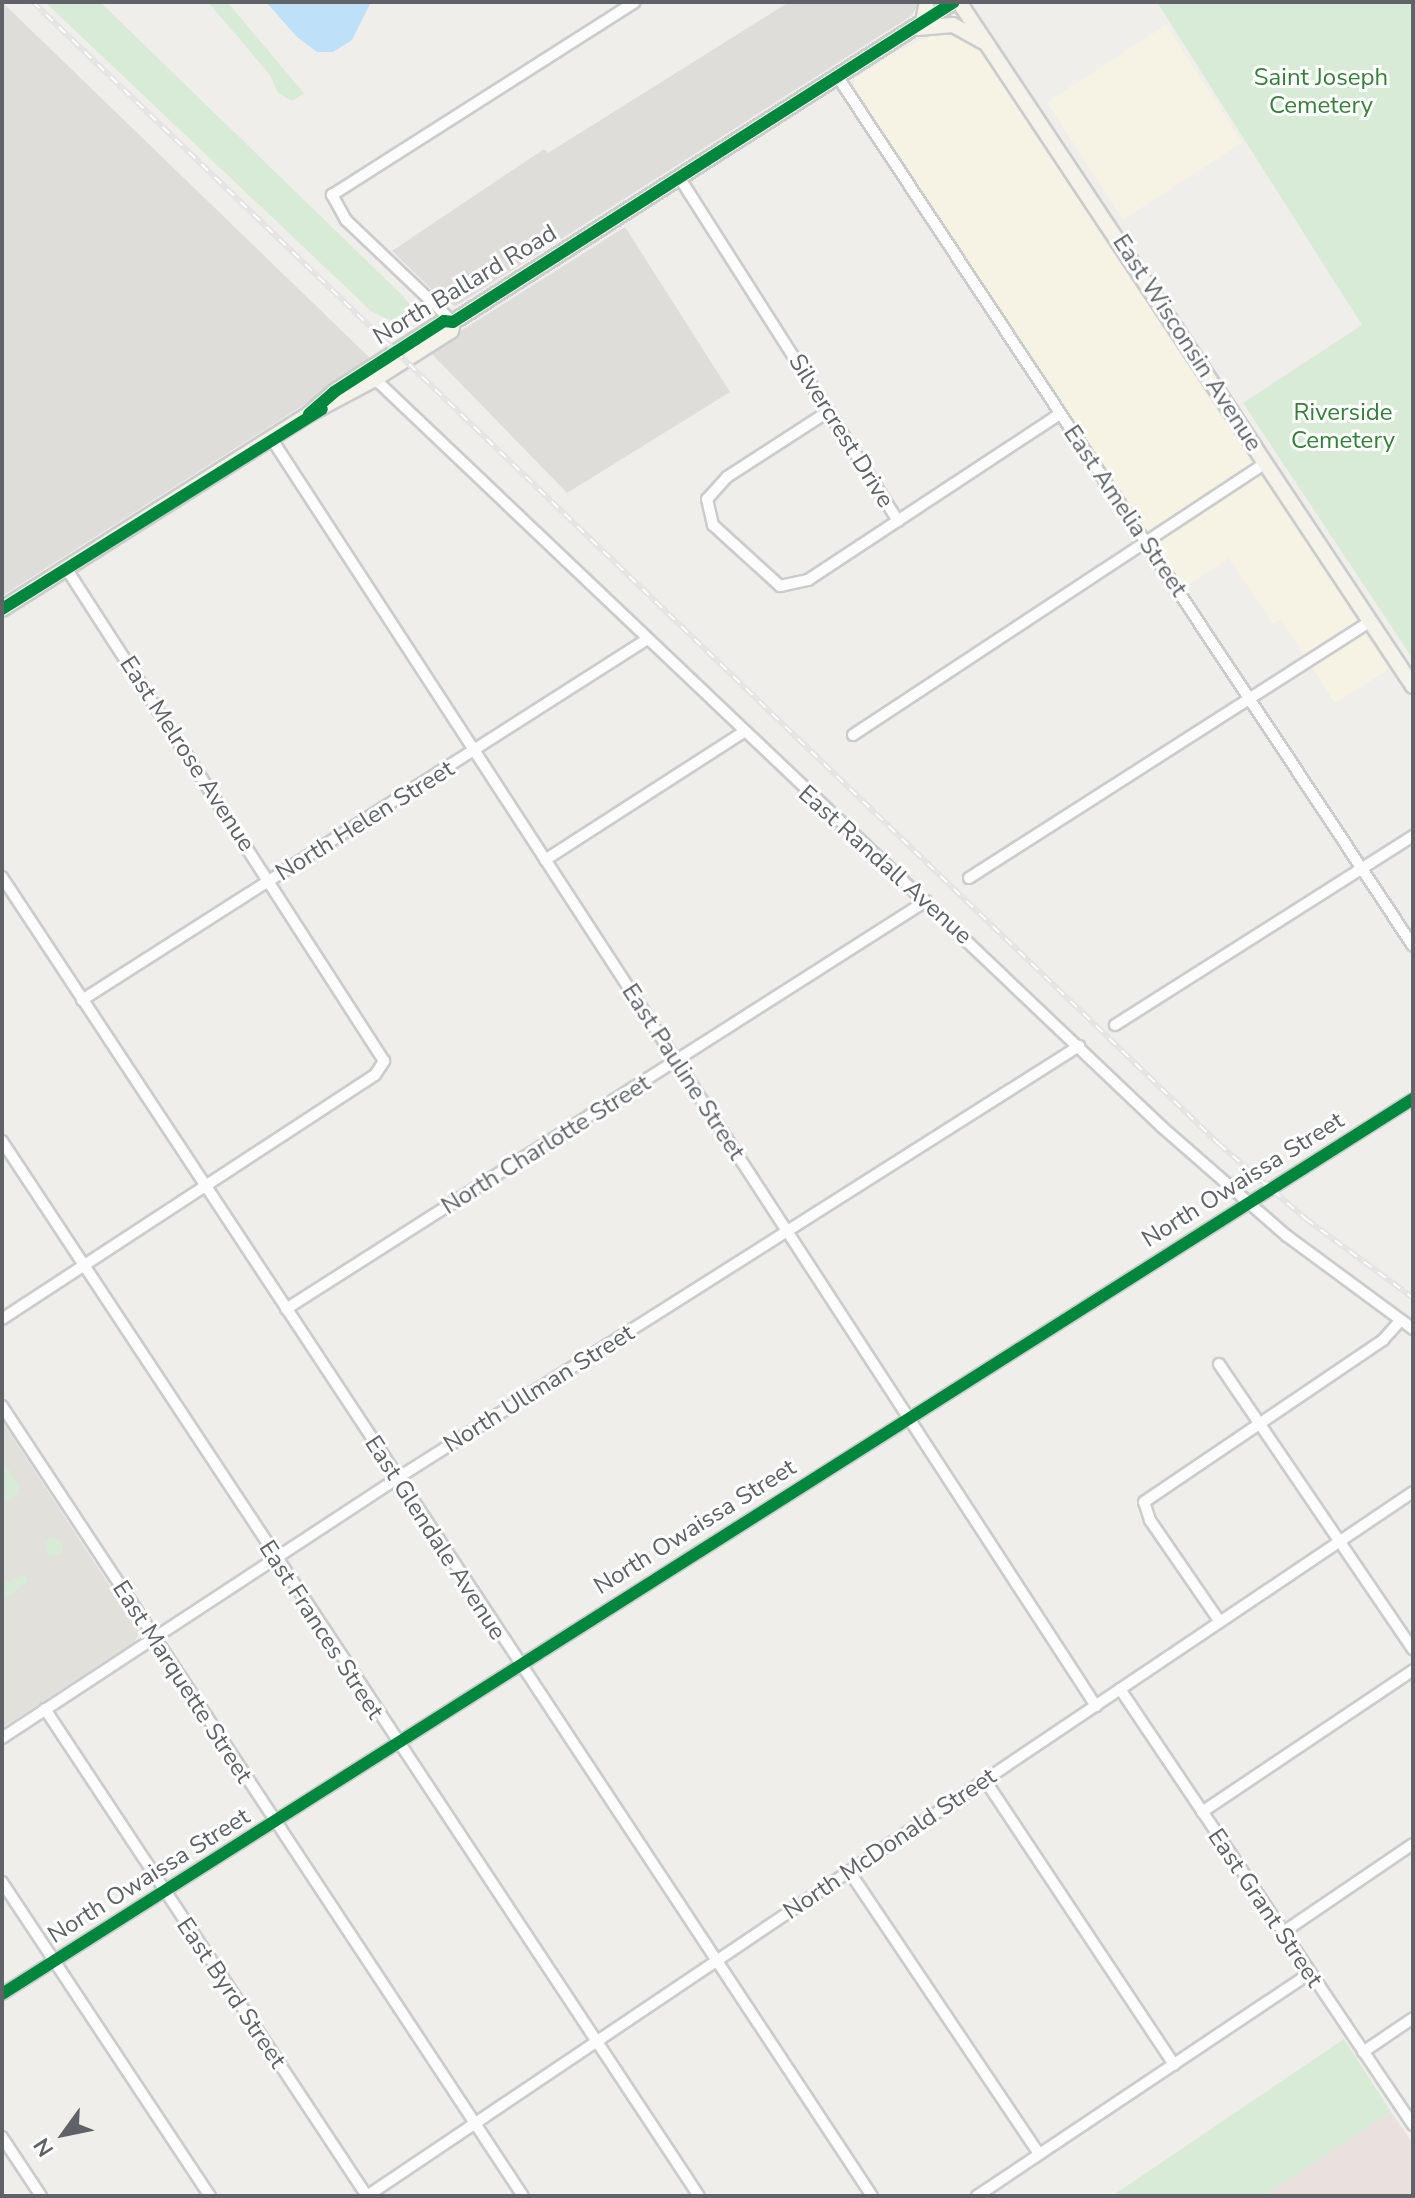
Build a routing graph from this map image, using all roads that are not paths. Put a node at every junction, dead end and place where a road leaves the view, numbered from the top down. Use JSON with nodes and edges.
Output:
{"nodes":[{"id":1,"x":635,"y":2,"type":"edge"},
{"id":2,"x":927,"y":2,"type":"edge"},
{"id":3,"x":956,"y":2,"type":"edge"},
{"id":4,"x":918,"y":25,"type":"junction"},
{"id":5,"x":992,"y":48,"type":"junction"},
{"id":6,"x":837,"y":76,"type":"junction"},
{"id":7,"x":679,"y":177,"type":"junction"},
{"id":8,"x":453,"y":322,"type":"junction"},
{"id":9,"x":375,"y":379,"type":"junction"},
{"id":10,"x":829,"y":411,"type":"junction"},
{"id":11,"x":309,"y":414,"type":"junction"},
{"id":12,"x":1060,"y":414,"type":"junction"},
{"id":13,"x":271,"y":438,"type":"junction"},
{"id":14,"x":1266,"y":463,"type":"junction"},
{"id":15,"x":898,"y":521,"type":"junction"},
{"id":16,"x":1147,"y":542,"type":"junction"},
{"id":17,"x":66,"y":568,"type":"junction"},
{"id":18,"x":2,"y":609,"type":"edge"},
{"id":19,"x":1370,"y":622,"type":"junction"},
{"id":20,"x":646,"y":640,"type":"junction"},
{"id":21,"x":1413,"y":686,"type":"edge"},
{"id":22,"x":1250,"y":697,"type":"junction"},
{"id":23,"x":742,"y":733,"type":"junction"},
{"id":24,"x":853,"y":735,"type":"dead end"},
{"id":25,"x":474,"y":752,"type":"junction"},
{"id":26,"x":1413,"y":836,"type":"edge"},
{"id":27,"x":545,"y":860,"type":"junction"},
{"id":28,"x":1362,"y":869,"type":"junction"},
{"id":29,"x":2,"y":877,"type":"edge"},
{"id":30,"x":969,"y":878,"type":"dead end"},
{"id":31,"x":271,"y":881,"type":"junction"},
{"id":32,"x":926,"y":901,"type":"junction"},
{"id":33,"x":1413,"y":946,"type":"edge"},
{"id":34,"x":82,"y":1000,"type":"junction"},
{"id":35,"x":1115,"y":1025,"type":"dead end"},
{"id":36,"x":1079,"y":1046,"type":"junction"},
{"id":37,"x":676,"y":1063,"type":"junction"},
{"id":38,"x":1413,"y":1099,"type":"edge"},
{"id":39,"x":2,"y":1141,"type":"edge"},
{"id":40,"x":205,"y":1185,"type":"junction"},
{"id":41,"x":1247,"y":1204,"type":"junction"},
{"id":42,"x":787,"y":1233,"type":"junction"},
{"id":43,"x":82,"y":1265,"type":"junction"},
{"id":44,"x":286,"y":1309,"type":"junction"},
{"id":45,"x":2,"y":1319,"type":"edge"},
{"id":46,"x":1400,"y":1321,"type":"junction"},
{"id":47,"x":1413,"y":1329,"type":"edge"},
{"id":48,"x":1219,"y":1364,"type":"dead end"},
{"id":49,"x":2,"y":1406,"type":"edge"},
{"id":50,"x":908,"y":1418,"type":"junction"},
{"id":51,"x":1258,"y":1422,"type":"junction"},
{"id":52,"x":396,"y":1479,"type":"junction"},
{"id":53,"x":1413,"y":1492,"type":"edge"},
{"id":54,"x":1339,"y":1542,"type":"junction"},
{"id":55,"x":275,"y":1559,"type":"junction"},
{"id":56,"x":1220,"y":1622,"type":"junction"},
{"id":57,"x":155,"y":1639,"type":"junction"},
{"id":58,"x":1413,"y":1649,"type":"edge"},
{"id":59,"x":518,"y":1665,"type":"junction"},
{"id":60,"x":1413,"y":1670,"type":"edge"},
{"id":61,"x":1120,"y":1689,"type":"junction"},
{"id":62,"x":1096,"y":1706,"type":"junction"},
{"id":63,"x":45,"y":1709,"type":"junction"},
{"id":64,"x":2,"y":1738,"type":"edge"},
{"id":65,"x":395,"y":1743,"type":"junction"},
{"id":66,"x":985,"y":1780,"type":"junction"},
{"id":67,"x":1202,"y":1812,"type":"junction"},
{"id":68,"x":274,"y":1823,"type":"junction"},
{"id":69,"x":1413,"y":1844,"type":"edge"},
{"id":70,"x":849,"y":1871,"type":"junction"},
{"id":71,"x":2,"y":1882,"type":"edge"},
{"id":72,"x":164,"y":1892,"type":"junction"},
{"id":73,"x":1282,"y":1933,"type":"junction"},
{"id":74,"x":716,"y":1961,"type":"junction"},
{"id":75,"x":54,"y":1962,"type":"junction"},
{"id":76,"x":1309,"y":1974,"type":"junction"},
{"id":77,"x":2,"y":1994,"type":"edge"},
{"id":78,"x":1413,"y":2018,"type":"edge"},
{"id":79,"x":595,"y":2042,"type":"junction"},
{"id":80,"x":1363,"y":2052,"type":"junction"},
{"id":81,"x":1174,"y":2065,"type":"junction"},
{"id":82,"x":475,"y":2123,"type":"junction"},
{"id":83,"x":1413,"y":2125,"type":"edge"},
{"id":84,"x":2,"y":2137,"type":"edge"},
{"id":85,"x":1039,"y":2154,"type":"junction"},
{"id":86,"x":41,"y":2196,"type":"edge"},
{"id":87,"x":210,"y":2196,"type":"edge"},
{"id":88,"x":367,"y":2196,"type":"edge"},
{"id":89,"x":523,"y":2196,"type":"edge"},
{"id":90,"x":699,"y":2196,"type":"edge"},
{"id":91,"x":872,"y":2196,"type":"edge"},
{"id":92,"x":977,"y":2196,"type":"edge"}],
"edges":[{"from":1,"to":8,"type":"street"},
{"from":2,"to":4,"type":"main road"},
{"from":3,"to":4,"type":"main road","name":"North Ballard Road"},
{"from":3,"to":5,"type":"main road","name":"East Wisconsin Avenue"},
{"from":4,"to":5,"type":"main road"},
{"from":4,"to":6,"type":"main road","name":"North Ballard Road"},
{"from":5,"to":14,"type":"main road","name":"East Wisconsin Avenue"},
{"from":6,"to":7,"type":"main road","name":"North Ballard Road"},
{"from":6,"to":12,"type":"street","name":"East Amelia Street"},
{"from":7,"to":8,"type":"main road","name":"North Ballard Road"},
{"from":7,"to":10,"type":"street","name":"Silvercrest Drive"},
{"from":8,"to":9,"type":"main road","name":"North Ballard Road"},
{"from":8,"to":11,"type":"main road","name":"North Ballard Road"},
{"from":9,"to":11,"type":"main road","name":"North Ballard Road"},
{"from":9,"to":20,"type":"street","name":"East Randall Avenue"},
{"from":10,"to":15,"type":"street","name":"Silvercrest Drive"},
{"from":10,"to":15,"type":"street"},
{"from":11,"to":13,"type":"main road","name":"North Ballard Road"},
{"from":12,"to":15,"type":"street","name":"Silvercrest Drive"},
{"from":12,"to":16,"type":"street","name":"East Amelia Street"},
{"from":13,"to":17,"type":"main road","name":"North Ballard Road"},
{"from":13,"to":25,"type":"street","name":"East Pauline Street"},
{"from":14,"to":16,"type":"street"},
{"from":14,"to":19,"type":"main road","name":"East Wisconsin Avenue"},
{"from":16,"to":22,"type":"street","name":"East Amelia Street"},
{"from":16,"to":24,"type":"street"},
{"from":17,"to":18,"type":"main road","name":"North Ballard Road"},
{"from":17,"to":31,"type":"street","name":"East Melrose Avenue"},
{"from":19,"to":21,"type":"main road","name":"East Wisconsin Avenue"},
{"from":19,"to":22,"type":"street"},
{"from":20,"to":23,"type":"street","name":"East Randall Avenue"},
{"from":20,"to":25,"type":"street","name":"North Helen Street"},
{"from":22,"to":28,"type":"street","name":"East Amelia Street"},
{"from":22,"to":30,"type":"street"},
{"from":23,"to":27,"type":"street"},
{"from":23,"to":32,"type":"street","name":"East Randall Avenue"},
{"from":25,"to":27,"type":"street","name":"East Pauline Street"},
{"from":25,"to":31,"type":"street","name":"North Helen Street"},
{"from":26,"to":28,"type":"street"},
{"from":27,"to":37,"type":"street","name":"East Pauline Street"},
{"from":28,"to":33,"type":"street","name":"East Amelia Street"},
{"from":28,"to":35,"type":"street"},
{"from":29,"to":34,"type":"street","name":"East Glendale Avenue"},
{"from":31,"to":34,"type":"street","name":"North Helen Street"},
{"from":31,"to":40,"type":"street","name":"East Melrose Avenue"},
{"from":32,"to":36,"type":"street","name":"East Randall Avenue"},
{"from":32,"to":37,"type":"street","name":"North Charlotte Street"},
{"from":34,"to":40,"type":"street","name":"East Glendale Avenue"},
{"from":36,"to":41,"type":"street","name":"East Randall Avenue"},
{"from":36,"to":42,"type":"street","name":"North Ullman Street"},
{"from":37,"to":42,"type":"street","name":"East Pauline Street"},
{"from":37,"to":44,"type":"street","name":"North Charlotte Street"},
{"from":38,"to":41,"type":"street","name":"North Owaissa Street"},
{"from":39,"to":43,"type":"street","name":"East Frances Street"},
{"from":40,"to":43,"type":"street"},
{"from":40,"to":44,"type":"street","name":"East Glendale Avenue"},
{"from":41,"to":46,"type":"street","name":"East Randall Avenue"},
{"from":41,"to":50,"type":"street","name":"North Owaissa Street"},
{"from":42,"to":50,"type":"street","name":"East Pauline Street"},
{"from":42,"to":52,"type":"street","name":"North Ullman Street"},
{"from":43,"to":45,"type":"street"},
{"from":43,"to":55,"type":"street","name":"East Frances Street"},
{"from":44,"to":52,"type":"street","name":"East Glendale Avenue"},
{"from":46,"to":47,"type":"street","name":"East Randall Avenue"},
{"from":46,"to":51,"type":"street"},
{"from":48,"to":51,"type":"street"},
{"from":49,"to":57,"type":"street","name":"East Marquette Street"},
{"from":50,"to":59,"type":"street","name":"North Owaissa Street"},
{"from":50,"to":62,"type":"street","name":"East Pauline Street"},
{"from":51,"to":54,"type":"street"},
{"from":51,"to":56,"type":"street"},
{"from":52,"to":55,"type":"street","name":"North Ullman Street"},
{"from":52,"to":59,"type":"street","name":"East Glendale Avenue"},
{"from":53,"to":54,"type":"street","name":"North McDonald Street"},
{"from":54,"to":56,"type":"street","name":"North McDonald Street"},
{"from":54,"to":58,"type":"street"},
{"from":55,"to":57,"type":"street","name":"North Ullman Street"},
{"from":55,"to":65,"type":"street","name":"East Frances Street"},
{"from":56,"to":61,"type":"street","name":"North McDonald Street"},
{"from":57,"to":63,"type":"street","name":"North Ullman Street"},
{"from":57,"to":68,"type":"street","name":"East Marquette Street"},
{"from":59,"to":65,"type":"street","name":"North Owaissa Street"},
{"from":59,"to":74,"type":"street","name":"East Glendale Avenue"},
{"from":60,"to":67,"type":"street"},
{"from":61,"to":62,"type":"street","name":"North McDonald Street"},
{"from":61,"to":67,"type":"street","name":"East Grant Street"},
{"from":62,"to":66,"type":"street","name":"North McDonald Street"},
{"from":63,"to":64,"type":"street","name":"North Ullman Street"},
{"from":63,"to":72,"type":"street","name":"East Byrd Street"},
{"from":65,"to":68,"type":"street","name":"North Owaissa Street"},
{"from":65,"to":79,"type":"street","name":"East Frances Street"},
{"from":66,"to":70,"type":"street","name":"North McDonald Street"},
{"from":66,"to":81,"type":"street"},
{"from":67,"to":73,"type":"street","name":"East Grant Street"},
{"from":68,"to":72,"type":"street","name":"North Owaissa Street"},
{"from":68,"to":82,"type":"street","name":"East Marquette Street"},
{"from":69,"to":73,"type":"street"},
{"from":70,"to":74,"type":"street","name":"North McDonald Street"},
{"from":70,"to":85,"type":"street"},
{"from":71,"to":75,"type":"street"},
{"from":72,"to":75,"type":"street","name":"North Owaissa Street"},
{"from":72,"to":88,"type":"street","name":"East Byrd Street"},
{"from":73,"to":76,"type":"street","name":"East Grant Street"},
{"from":74,"to":79,"type":"street","name":"North McDonald Street"},
{"from":74,"to":91,"type":"street","name":"East Glendale Avenue"},
{"from":75,"to":77,"type":"street","name":"North Owaissa Street"},
{"from":75,"to":87,"type":"street"},
{"from":76,"to":80,"type":"street","name":"East Grant Street"},
{"from":76,"to":81,"type":"street"},
{"from":78,"to":80,"type":"street"},
{"from":79,"to":82,"type":"street","name":"North McDonald Street"},
{"from":79,"to":90,"type":"street","name":"East Frances Street"},
{"from":80,"to":83,"type":"street","name":"East Grant Street"},
{"from":81,"to":85,"type":"street"},
{"from":82,"to":88,"type":"street","name":"North McDonald Street"},
{"from":82,"to":89,"type":"street","name":"East Marquette Street"},
{"from":84,"to":86,"type":"street"},
{"from":85,"to":92,"type":"street"}]}
